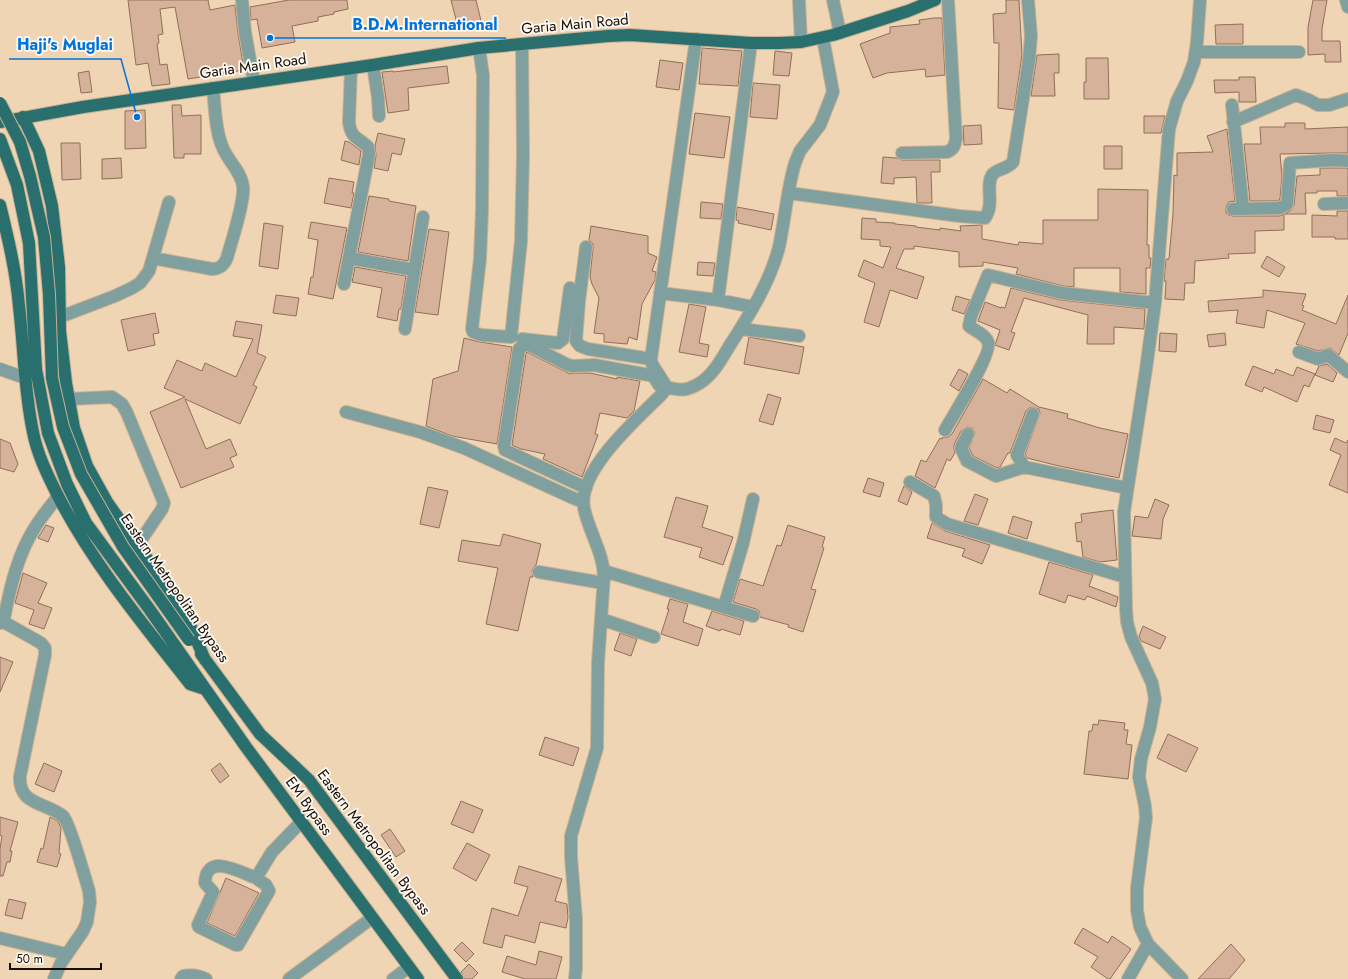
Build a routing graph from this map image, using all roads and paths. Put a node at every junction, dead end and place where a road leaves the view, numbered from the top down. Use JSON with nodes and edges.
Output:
{"nodes":[{"id":1,"x":242,"y":0,"type":"edge"},
{"id":2,"x":799,"y":0,"type":"edge"},
{"id":3,"x":834,"y":0,"type":"edge"},
{"id":4,"x":936,"y":0,"type":"edge"},
{"id":5,"x":948,"y":0,"type":"edge"},
{"id":6,"x":1028,"y":0,"type":"edge"},
{"id":7,"x":1200,"y":0,"type":"edge"},
{"id":8,"x":1346,"y":0,"type":"edge"},
{"id":9,"x":1348,"y":7,"type":"edge"},
{"id":10,"x":840,"y":33,"type":"junction"},
{"id":11,"x":823,"y":38,"type":"junction"},
{"id":12,"x":696,"y":39,"type":"junction"},
{"id":13,"x":801,"y":42,"type":"junction"},
{"id":14,"x":751,"y":43,"type":"junction"},
{"id":15,"x":522,"y":44,"type":"junction"},
{"id":16,"x":479,"y":48,"type":"junction"},
{"id":17,"x":1196,"y":52,"type":"junction"},
{"id":18,"x":1299,"y":52,"type":"dead end"},
{"id":19,"x":373,"y":65,"type":"junction"},
{"id":20,"x":352,"y":68,"type":"junction"},
{"id":21,"x":254,"y":82,"type":"junction"},
{"id":22,"x":213,"y":88,"type":"junction"},
{"id":23,"x":1348,"y":99,"type":"edge"},
{"id":24,"x":0,"y":102,"type":"edge"},
{"id":25,"x":1232,"y":105,"type":"dead end"},
{"id":26,"x":379,"y":116,"type":"dead end"},
{"id":27,"x":23,"y":117,"type":"junction"},
{"id":28,"x":0,"y":122,"type":"edge"},
{"id":29,"x":1234,"y":122,"type":"junction"},
{"id":30,"x":0,"y":139,"type":"edge"},
{"id":31,"x":902,"y":153,"type":"dead end"},
{"id":32,"x":1348,"y":161,"type":"edge"},
{"id":33,"x":789,"y":193,"type":"junction"},
{"id":34,"x":169,"y":202,"type":"dead end"},
{"id":35,"x":1348,"y":203,"type":"edge"},
{"id":36,"x":1324,"y":204,"type":"dead end"},
{"id":37,"x":0,"y":205,"type":"edge"},
{"id":38,"x":423,"y":217,"type":"dead end"},
{"id":39,"x":586,"y":247,"type":"dead end"},
{"id":40,"x":153,"y":258,"type":"junction"},
{"id":41,"x":350,"y":258,"type":"junction"},
{"id":42,"x":414,"y":270,"type":"junction"},
{"id":43,"x":344,"y":284,"type":"dead end"},
{"id":44,"x":570,"y":288,"type":"dead end"},
{"id":45,"x":660,"y":293,"type":"junction"},
{"id":46,"x":718,"y":300,"type":"junction"},
{"id":47,"x":1155,"y":303,"type":"junction"},
{"id":48,"x":753,"y":307,"type":"junction"},
{"id":49,"x":60,"y":317,"type":"junction"},
{"id":50,"x":405,"y":329,"type":"dead end"},
{"id":51,"x":741,"y":329,"type":"junction"},
{"id":52,"x":800,"y":336,"type":"dead end"},
{"id":53,"x":511,"y":337,"type":"junction"},
{"id":54,"x":1299,"y":352,"type":"dead end"},
{"id":55,"x":651,"y":359,"type":"junction"},
{"id":56,"x":0,"y":369,"type":"edge"},
{"id":57,"x":1348,"y":372,"type":"edge"},
{"id":58,"x":25,"y":378,"type":"junction"},
{"id":59,"x":665,"y":390,"type":"junction"},
{"id":60,"x":69,"y":399,"type":"junction"},
{"id":61,"x":346,"y":412,"type":"dead end"},
{"id":62,"x":1033,"y":414,"type":"dead end"},
{"id":63,"x":945,"y":430,"type":"dead end"},
{"id":64,"x":968,"y":434,"type":"dead end"},
{"id":65,"x":1024,"y":467,"type":"junction"},
{"id":66,"x":910,"y":482,"type":"dead end"},
{"id":67,"x":586,"y":488,"type":"junction"},
{"id":68,"x":1127,"y":488,"type":"junction"},
{"id":69,"x":58,"y":496,"type":"junction"},
{"id":70,"x":753,"y":499,"type":"dead end"},
{"id":71,"x":583,"y":502,"type":"junction"},
{"id":72,"x":137,"y":546,"type":"junction"},
{"id":73,"x":604,"y":571,"type":"junction"},
{"id":74,"x":540,"y":572,"type":"dead end"},
{"id":75,"x":1125,"y":577,"type":"junction"},
{"id":76,"x":603,"y":583,"type":"junction"},
{"id":77,"x":724,"y":606,"type":"junction"},
{"id":78,"x":753,"y":616,"type":"dead end"},
{"id":79,"x":601,"y":619,"type":"junction"},
{"id":80,"x":1,"y":622,"type":"edge"},
{"id":81,"x":654,"y":637,"type":"dead end"},
{"id":82,"x":205,"y":660,"type":"junction"},
{"id":83,"x":205,"y":689,"type":"junction"},
{"id":84,"x":260,"y":734,"type":"junction"},
{"id":85,"x":246,"y":747,"type":"junction"},
{"id":86,"x":301,"y":822,"type":"junction"},
{"id":87,"x":256,"y":878,"type":"junction"},
{"id":88,"x":372,"y":918,"type":"junction"},
{"id":89,"x":0,"y":938,"type":"edge"},
{"id":90,"x":1148,"y":944,"type":"junction"},
{"id":91,"x":66,"y":954,"type":"junction"},
{"id":92,"x":408,"y":968,"type":"junction"},
{"id":93,"x":54,"y":979,"type":"edge"},
{"id":94,"x":182,"y":979,"type":"edge"},
{"id":95,"x":206,"y":979,"type":"edge"},
{"id":96,"x":289,"y":979,"type":"edge"},
{"id":97,"x":393,"y":979,"type":"edge"},
{"id":98,"x":418,"y":979,"type":"edge"},
{"id":99,"x":457,"y":979,"type":"edge"},
{"id":100,"x":575,"y":979,"type":"edge"},
{"id":101,"x":1128,"y":979,"type":"edge"},
{"id":102,"x":1182,"y":979,"type":"edge"}],
"edges":[{"from":1,"to":21,"type":"street"},
{"from":2,"to":13,"type":"street"},
{"from":3,"to":10,"type":"street"},
{"from":4,"to":10,"type":"main road","name":"Garia Main Road"},
{"from":5,"to":31,"type":"street"},
{"from":6,"to":33,"type":"street"},
{"from":7,"to":17,"type":"street"},
{"from":8,"to":9,"type":"street"},
{"from":10,"to":11,"type":"main road","name":"Garia Main Road"},
{"from":11,"to":13,"type":"main road","name":"Garia Main Road"},
{"from":11,"to":33,"type":"street"},
{"from":12,"to":14,"type":"main road","name":"Garia Main Road"},
{"from":12,"to":15,"type":"main road","name":"Garia Main Road"},
{"from":12,"to":45,"type":"street"},
{"from":13,"to":14,"type":"main road","name":"Garia Main Road"},
{"from":14,"to":46,"type":"street"},
{"from":15,"to":16,"type":"main road","name":"Garia Main Road"},
{"from":15,"to":53,"type":"street"},
{"from":16,"to":19,"type":"main road","name":"Garia Main Road"},
{"from":16,"to":53,"type":"street"},
{"from":17,"to":18,"type":"street"},
{"from":17,"to":47,"type":"street"},
{"from":19,"to":20,"type":"main road","name":"Garia Main Road"},
{"from":19,"to":26,"type":"street"},
{"from":20,"to":21,"type":"main road","name":"Garia Main Road"},
{"from":20,"to":41,"type":"street"},
{"from":21,"to":22,"type":"main road","name":"Garia Main Road"},
{"from":22,"to":27,"type":"main road","name":"Garia Main Road"},
{"from":22,"to":40,"type":"street"},
{"from":23,"to":29,"type":"street"},
{"from":24,"to":82,"type":"main road","name":"Eastern Metropolitan Bypass","bridge":true},
{"from":25,"to":29,"type":"street"},
{"from":27,"to":28,"type":"main road","name":"Garia Main Road"},
{"from":27,"to":49,"type":"main road"},
{"from":29,"to":32,"type":"street"},
{"from":30,"to":83,"type":"main road","name":"EM Bypass"},
{"from":33,"to":48,"type":"street"},
{"from":34,"to":40,"type":"street"},
{"from":35,"to":36,"type":"street"},
{"from":37,"to":58,"type":"main road"},
{"from":38,"to":42,"type":"street"},
{"from":39,"to":55,"type":"street"},
{"from":40,"to":49,"type":"street"},
{"from":41,"to":42,"type":"street"},
{"from":41,"to":43,"type":"street"},
{"from":42,"to":50,"type":"street"},
{"from":44,"to":53,"type":"street"},
{"from":45,"to":46,"type":"street"},
{"from":45,"to":55,"type":"street"},
{"from":46,"to":48,"type":"street"},
{"from":47,"to":63,"type":"street"},
{"from":47,"to":68,"type":"street"},
{"from":48,"to":51,"type":"street"},
{"from":49,"to":60,"type":"main road"},
{"from":51,"to":52,"type":"street"},
{"from":51,"to":59,"type":"street"},
{"from":54,"to":57,"type":"street"},
{"from":55,"to":59,"type":"street"},
{"from":56,"to":58,"type":"street"},
{"from":58,"to":69,"type":"main road"},
{"from":59,"to":67,"type":"street"},
{"from":59,"to":67,"type":"street"},
{"from":60,"to":72,"type":"main road"},
{"from":60,"to":72,"type":"street"},
{"from":61,"to":71,"type":"street"},
{"from":62,"to":65,"type":"street"},
{"from":64,"to":65,"type":"street"},
{"from":65,"to":68,"type":"street"},
{"from":66,"to":75,"type":"street"},
{"from":67,"to":71,"type":"street"},
{"from":68,"to":75,"type":"street"},
{"from":69,"to":80,"type":"street"},
{"from":69,"to":83,"type":"main road"},
{"from":70,"to":77,"type":"street"},
{"from":71,"to":73,"type":"street"},
{"from":72,"to":82,"type":"main road"},
{"from":73,"to":76,"type":"street"},
{"from":73,"to":77,"type":"street"},
{"from":74,"to":76,"type":"street"},
{"from":75,"to":90,"type":"street"},
{"from":76,"to":79,"type":"street"},
{"from":77,"to":78,"type":"street"},
{"from":79,"to":81,"type":"street"},
{"from":79,"to":100,"type":"street"},
{"from":80,"to":91,"type":"street"},
{"from":82,"to":84,"type":"main road","name":"Eastern Metropolitan Bypass"},
{"from":83,"to":85,"type":"main road","name":"EM Bypass"},
{"from":84,"to":85,"type":"main road"},
{"from":84,"to":99,"type":"main road","name":"Eastern Metropolitan Bypass"},
{"from":85,"to":86,"type":"main road","name":"EM Bypass"},
{"from":86,"to":87,"type":"street"},
{"from":86,"to":88,"type":"main road","name":"EM Bypass"},
{"from":87,"to":87,"type":"street"},
{"from":88,"to":92,"type":"main road","name":"EM Bypass"},
{"from":88,"to":96,"type":"street"},
{"from":89,"to":91,"type":"street"},
{"from":90,"to":101,"type":"street"},
{"from":90,"to":102,"type":"street"},
{"from":91,"to":93,"type":"street"},
{"from":92,"to":97,"type":"street"},
{"from":92,"to":98,"type":"main road","name":"EM Bypass"},
{"from":94,"to":95,"type":"street"}]}
